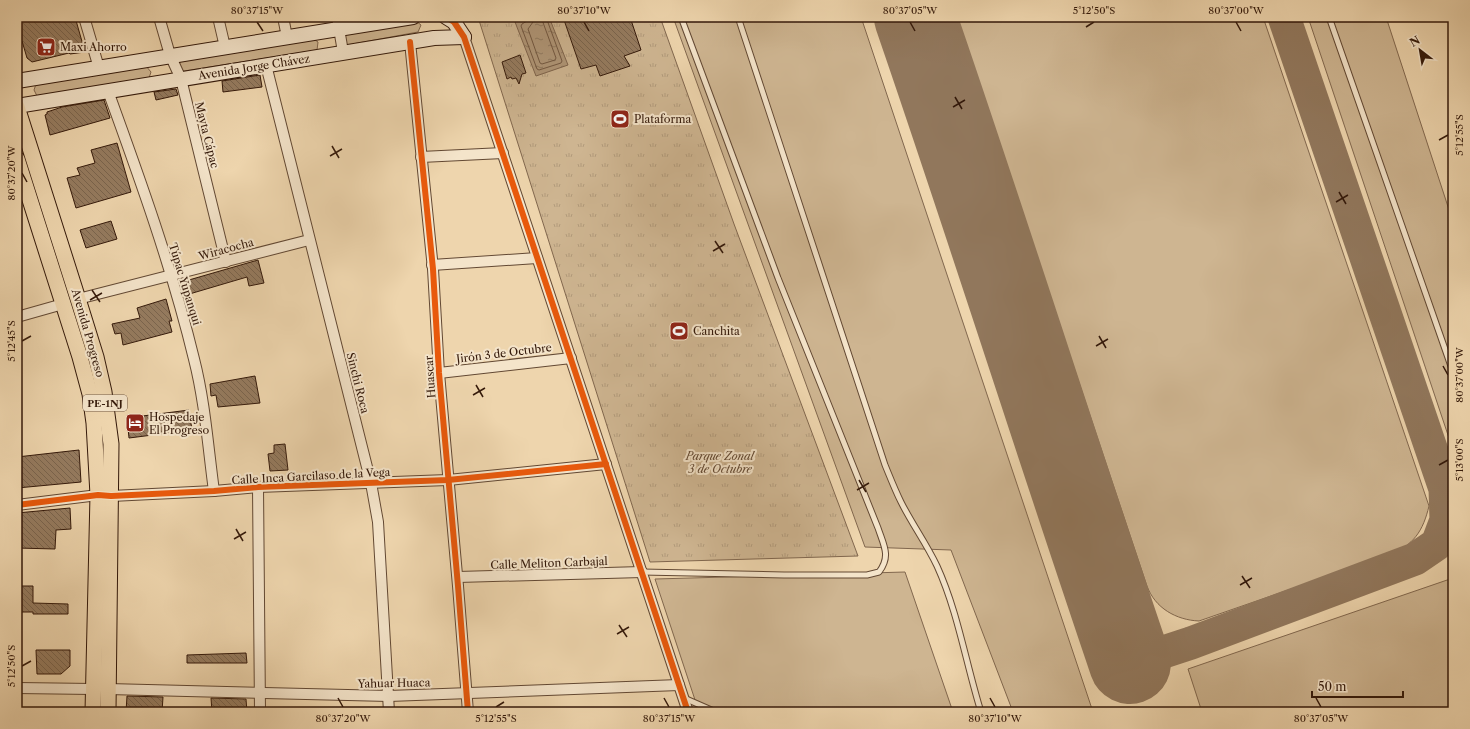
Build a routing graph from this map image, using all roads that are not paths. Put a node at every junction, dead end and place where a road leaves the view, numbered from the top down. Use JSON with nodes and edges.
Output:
{"nodes":[{"id":1,"x":84,"y":17,"type":"edge"},
{"id":2,"x":159,"y":17,"type":"edge"},
{"id":3,"x":218,"y":17,"type":"edge"},
{"id":4,"x":283,"y":17,"type":"edge"},
{"id":5,"x":413,"y":17,"type":"edge"},
{"id":6,"x":446,"y":17,"type":"edge"},
{"id":7,"x":681,"y":17,"type":"edge"},
{"id":8,"x":738,"y":17,"type":"edge"},
{"id":9,"x":1329,"y":17,"type":"edge"},
{"id":10,"x":387,"y":19,"type":"edge"},
{"id":11,"x":338,"y":23,"type":"edge"},
{"id":12,"x":288,"y":37,"type":"junction"},
{"id":13,"x":464,"y":37,"type":"junction"},
{"id":14,"x":410,"y":42,"type":"junction"},
{"id":15,"x":225,"y":47,"type":"junction"},
{"id":16,"x":343,"y":52,"type":"junction"},
{"id":17,"x":170,"y":55,"type":"junction"},
{"id":18,"x":266,"y":65,"type":"junction"},
{"id":19,"x":99,"y":68,"type":"junction"},
{"id":20,"x":180,"y":79,"type":"junction"},
{"id":21,"x":17,"y":81,"type":"edge"},
{"id":22,"x":108,"y":91,"type":"junction"},
{"id":23,"x":17,"y":106,"type":"edge"},
{"id":24,"x":503,"y":154,"type":"junction"},
{"id":25,"x":17,"y":158,"type":"edge"},
{"id":26,"x":421,"y":158,"type":"junction"},
{"id":27,"x":309,"y":240,"type":"junction"},
{"id":28,"x":538,"y":258,"type":"junction"},
{"id":29,"x":226,"y":262,"type":"junction"},
{"id":30,"x":432,"y":266,"type":"junction"},
{"id":31,"x":170,"y":276,"type":"junction"},
{"id":32,"x":78,"y":299,"type":"junction"},
{"id":33,"x":63,"y":304,"type":"junction"},
{"id":34,"x":17,"y":316,"type":"edge"},
{"id":35,"x":571,"y":358,"type":"junction"},
{"id":36,"x":1453,"y":372,"type":"edge"},
{"id":37,"x":439,"y":373,"type":"junction"},
{"id":38,"x":606,"y":464,"type":"junction"},
{"id":39,"x":448,"y":480,"type":"junction"},
{"id":40,"x":371,"y":483,"type":"junction"},
{"id":41,"x":258,"y":487,"type":"junction"},
{"id":42,"x":214,"y":491,"type":"junction"},
{"id":43,"x":104,"y":495,"type":"junction"},
{"id":44,"x":17,"y":506,"type":"edge"},
{"id":45,"x":642,"y":572,"type":"junction"},
{"id":46,"x":458,"y":577,"type":"junction"},
{"id":47,"x":679,"y":685,"type":"junction"},
{"id":48,"x":17,"y":688,"type":"edge"},
{"id":49,"x":93,"y":689,"type":"junction"},
{"id":50,"x":108,"y":689,"type":"junction"},
{"id":51,"x":467,"y":692,"type":"junction"},
{"id":52,"x":260,"y":694,"type":"junction"},
{"id":53,"x":389,"y":696,"type":"junction"},
{"id":54,"x":683,"y":697,"type":"junction"},
{"id":55,"x":93,"y":712,"type":"edge"},
{"id":56,"x":108,"y":712,"type":"edge"},
{"id":57,"x":260,"y":712,"type":"edge"},
{"id":58,"x":389,"y":712,"type":"edge"},
{"id":59,"x":468,"y":712,"type":"edge"},
{"id":60,"x":688,"y":712,"type":"edge"},
{"id":61,"x":716,"y":712,"type":"edge"},
{"id":62,"x":981,"y":712,"type":"edge"}],
"edges":[{"from":1,"to":19,"type":"street"},
{"from":2,"to":17,"type":"street","name":"Mayta Cápac"},
{"from":3,"to":15,"type":"street"},
{"from":4,"to":12,"type":"street"},
{"from":5,"to":10,"type":"street"},
{"from":6,"to":13,"type":"street"},
{"from":7,"to":45,"type":"lane"},
{"from":8,"to":62,"type":"lane"},
{"from":9,"to":36,"type":"lane"},
{"from":10,"to":11,"type":"street"},
{"from":11,"to":12,"type":"street"},
{"from":11,"to":16,"type":"street"},
{"from":12,"to":15,"type":"street"},
{"from":13,"to":14,"type":"street","name":"Avenida Jorge Chávez"},
{"from":13,"to":24,"type":"street"},
{"from":14,"to":16,"type":"street","name":"Avenida Jorge Chávez"},
{"from":14,"to":26,"type":"street","name":"Huascar"},
{"from":15,"to":17,"type":"street"},
{"from":16,"to":18,"type":"street","name":"Avenida Jorge Chávez"},
{"from":17,"to":19,"type":"street"},
{"from":17,"to":20,"type":"street","name":"Mayta Cápac"},
{"from":18,"to":20,"type":"street","name":"Avenida Jorge Chávez"},
{"from":18,"to":27,"type":"street","name":"Sinchi Roca"},
{"from":19,"to":21,"type":"street"},
{"from":20,"to":22,"type":"street","name":"Avenida Jorge Chávez"},
{"from":20,"to":29,"type":"street","name":"Mayta Cápac"},
{"from":22,"to":23,"type":"street","name":"Avenida Jorge Chávez"},
{"from":22,"to":31,"type":"street","name":"Túpac Yupanqui"},
{"from":23,"to":32,"type":"main road","name":"Avenida Progreso","number":"PE-1NJ"},
{"from":24,"to":26,"type":"street"},
{"from":24,"to":28,"type":"street"},
{"from":25,"to":33,"type":"main road","name":"Avenida Progreso","number":"PE-1NJ"},
{"from":26,"to":30,"type":"street","name":"Huascar"},
{"from":27,"to":29,"type":"street","name":"Wiracocha"},
{"from":27,"to":40,"type":"street","name":"Sinchi Roca"},
{"from":28,"to":30,"type":"street"},
{"from":28,"to":35,"type":"street"},
{"from":29,"to":31,"type":"street","name":"Wiracocha"},
{"from":30,"to":37,"type":"street","name":"Huascar"},
{"from":31,"to":32,"type":"street","name":"Wiracocha"},
{"from":31,"to":42,"type":"street","name":"Túpac Yupanqui"},
{"from":32,"to":43,"type":"main road","name":"Avenida Progreso","number":"PE-1NJ"},
{"from":33,"to":34,"type":"street"},
{"from":33,"to":43,"type":"main road","name":"Avenida Progreso","number":"PE-1NJ"},
{"from":35,"to":37,"type":"street","name":"Jirón 3 de Octubre"},
{"from":35,"to":38,"type":"street"},
{"from":37,"to":39,"type":"street","name":"Huascar"},
{"from":38,"to":39,"type":"street","name":"Calle Inca Garcilaso de la Vega"},
{"from":38,"to":45,"type":"street"},
{"from":39,"to":40,"type":"street","name":"Calle Inca Garcilaso de la Vega"},
{"from":39,"to":46,"type":"street","name":"Huascar"},
{"from":40,"to":41,"type":"street","name":"Calle Inca Garcilaso de la Vega"},
{"from":40,"to":53,"type":"street","name":"Sinchi Roca"},
{"from":41,"to":42,"type":"street","name":"Calle Inca Garcilaso de la Vega"},
{"from":41,"to":52,"type":"street"},
{"from":42,"to":43,"type":"street","name":"Calle Inca Garcilaso de la Vega"},
{"from":43,"to":44,"type":"street","name":"Calle Inca Garcilaso de la Vega"},
{"from":43,"to":49,"type":"main road","name":"Avenida Progreso","number":"PE-1NJ"},
{"from":43,"to":50,"type":"main road","name":"Avenida Progreso","number":"PE-1NJ"},
{"from":45,"to":46,"type":"street","name":"Calle Meliton Carbajal"},
{"from":45,"to":47,"type":"street"},
{"from":46,"to":51,"type":"street","name":"Huascar"},
{"from":47,"to":51,"type":"street","name":"Yahuar Huaca"},
{"from":47,"to":54,"type":"street"},
{"from":48,"to":49,"type":"street"},
{"from":49,"to":55,"type":"main road","name":"Avenida Progreso","number":"PE-1NJ"},
{"from":50,"to":52,"type":"street","name":"Yahuar Huaca"},
{"from":50,"to":56,"type":"main road","name":"Avenida Progreso","number":"PE-1NJ"},
{"from":51,"to":53,"type":"street","name":"Yahuar Huaca"},
{"from":51,"to":59,"type":"street","name":"Huascar"},
{"from":52,"to":53,"type":"street","name":"Yahuar Huaca"},
{"from":52,"to":57,"type":"street"},
{"from":53,"to":58,"type":"street","name":"Sinchi Roca"},
{"from":54,"to":60,"type":"street"},
{"from":54,"to":61,"type":"lane"}]}
